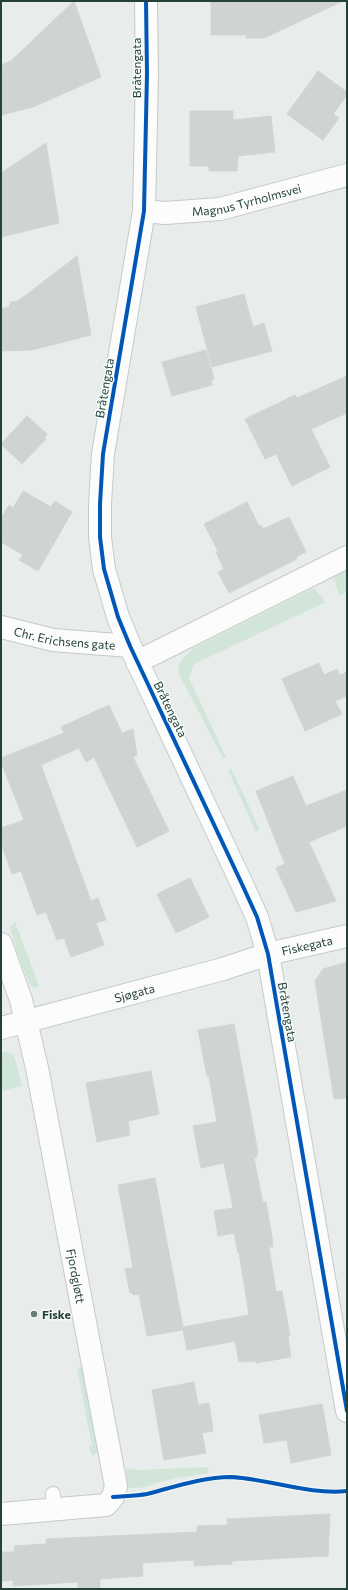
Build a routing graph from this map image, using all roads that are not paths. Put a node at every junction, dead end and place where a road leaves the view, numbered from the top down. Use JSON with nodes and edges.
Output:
{"nodes":[{"id":1,"x":146,"y":1,"type":"edge"},
{"id":2,"x":347,"y":175,"type":"edge"},
{"id":3,"x":144,"y":212,"type":"junction"},
{"id":4,"x":347,"y":557,"type":"edge"},
{"id":5,"x":1,"y":627,"type":"edge"},
{"id":6,"x":133,"y":654,"type":"junction"},
{"id":7,"x":347,"y":936,"type":"edge"},
{"id":8,"x":1,"y":944,"type":"edge"},
{"id":9,"x":268,"y":954,"type":"junction"},
{"id":10,"x":26,"y":1022,"type":"junction"},
{"id":11,"x":1,"y":1028,"type":"edge"},
{"id":12,"x":347,"y":1411,"type":"edge"},
{"id":13,"x":1,"y":1514,"type":"edge"}],
"edges":[{"from":1,"to":3,"type":"street","name":"Bråtengata"},
{"from":2,"to":3,"type":"street","name":"Magnus Tyrholmsvei"},
{"from":3,"to":6,"type":"street","name":"Bråtengata"},
{"from":4,"to":6,"type":"street"},
{"from":5,"to":6,"type":"street","name":"Chr. Erichsens gate"},
{"from":6,"to":9,"type":"street","name":"Bråtengata"},
{"from":7,"to":9,"type":"street","name":"Fiskegata"},
{"from":8,"to":10,"type":"street","name":"Fjordgløtt"},
{"from":9,"to":10,"type":"street","name":"Sjøgata"},
{"from":9,"to":12,"type":"street","name":"Bråtengata"},
{"from":10,"to":11,"type":"street","name":"Sjøgata"},
{"from":10,"to":13,"type":"street","name":"Fjordgløtt"}]}
